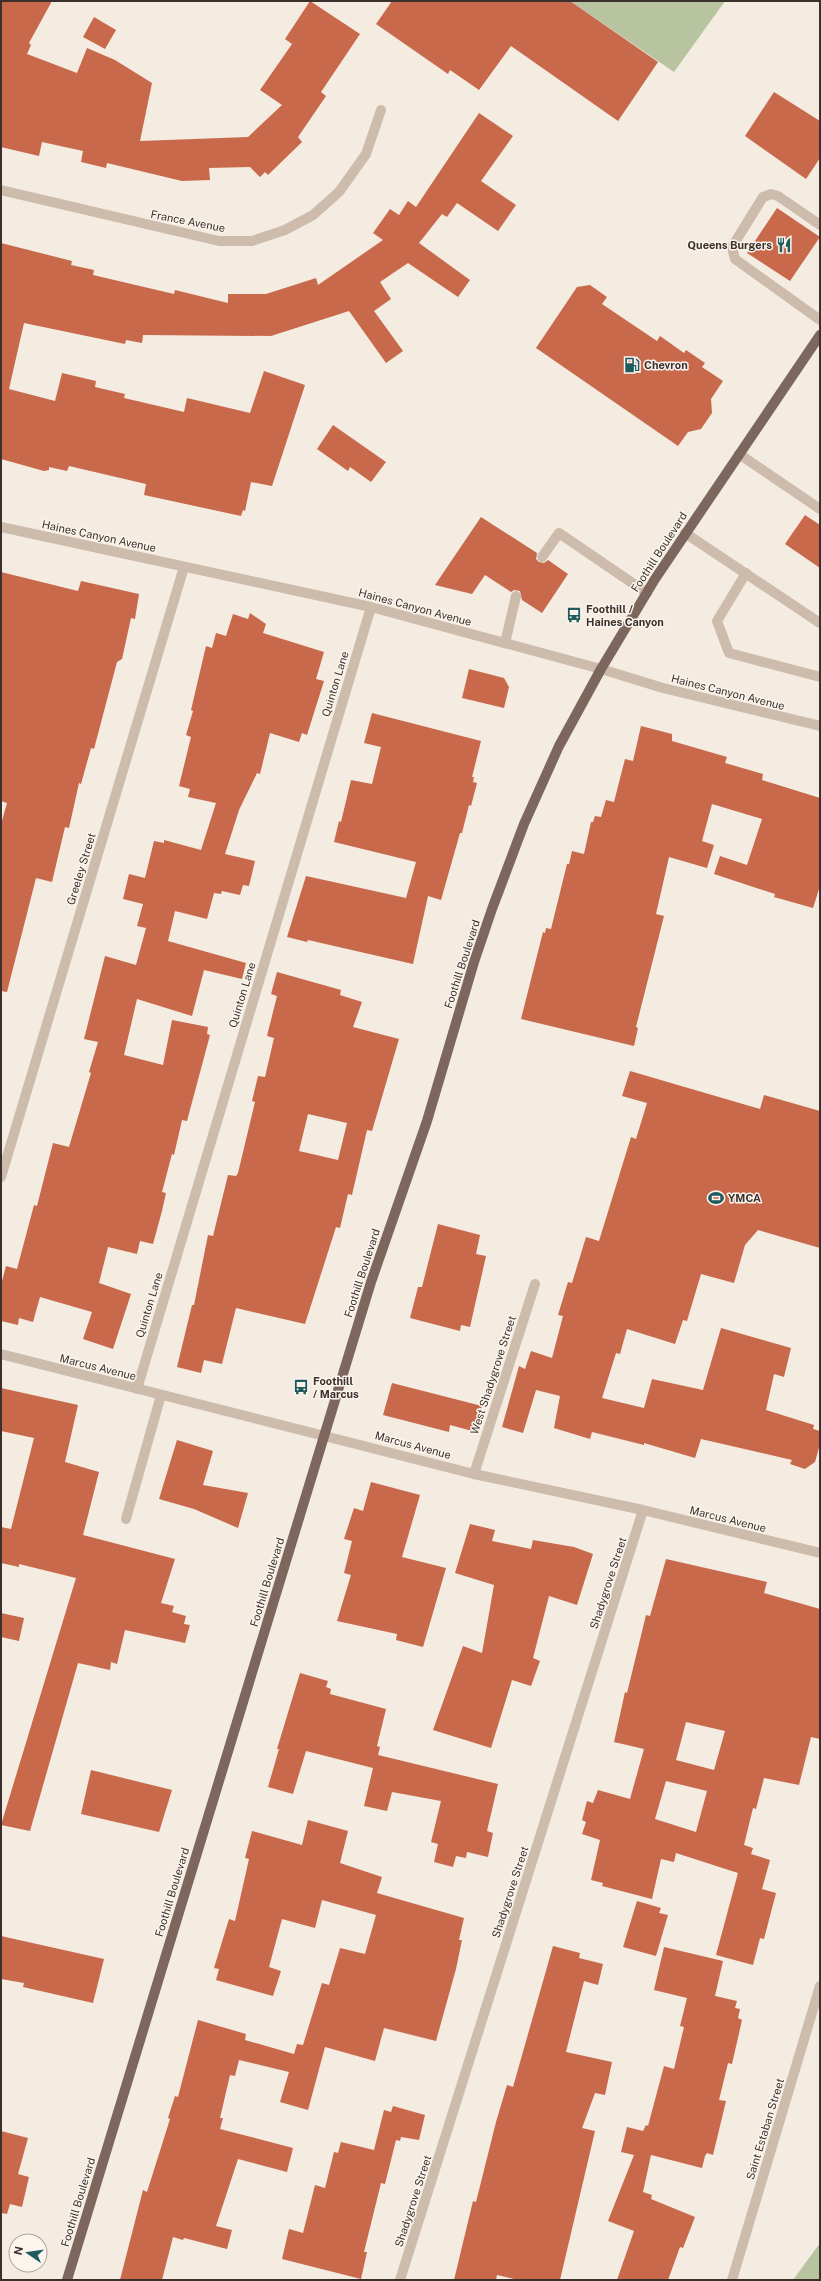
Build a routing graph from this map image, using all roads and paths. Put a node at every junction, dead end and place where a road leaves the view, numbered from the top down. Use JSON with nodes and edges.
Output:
{"nodes":[{"id":1,"x":381,"y":110,"type":"dead end"},
{"id":2,"x":1,"y":190,"type":"edge"},
{"id":3,"x":820,"y":225,"type":"edge"},
{"id":4,"x":820,"y":320,"type":"edge"},
{"id":5,"x":820,"y":335,"type":"edge"},
{"id":6,"x":739,"y":454,"type":"junction"},
{"id":7,"x":820,"y":510,"type":"edge"},
{"id":8,"x":1,"y":527,"type":"edge"},
{"id":9,"x":685,"y":533,"type":"junction"},
{"id":10,"x":542,"y":557,"type":"dead end"},
{"id":11,"x":184,"y":567,"type":"junction"},
{"id":12,"x":746,"y":573,"type":"junction"},
{"id":13,"x":647,"y":593,"type":"junction"},
{"id":14,"x":516,"y":596,"type":"dead end"},
{"id":15,"x":371,"y":607,"type":"junction"},
{"id":16,"x":820,"y":623,"type":"edge"},
{"id":17,"x":505,"y":643,"type":"junction"},
{"id":18,"x":601,"y":669,"type":"junction"},
{"id":19,"x":820,"y":677,"type":"edge"},
{"id":20,"x":820,"y":726,"type":"edge"},
{"id":21,"x":1,"y":1177,"type":"edge"},
{"id":22,"x":535,"y":1284,"type":"dead end"},
{"id":23,"x":1,"y":1354,"type":"edge"},
{"id":24,"x":137,"y":1389,"type":"junction"},
{"id":25,"x":161,"y":1395,"type":"junction"},
{"id":26,"x":324,"y":1435,"type":"junction"},
{"id":27,"x":474,"y":1474,"type":"junction"},
{"id":28,"x":643,"y":1510,"type":"junction"},
{"id":29,"x":126,"y":1519,"type":"dead end"},
{"id":30,"x":820,"y":1553,"type":"edge"},
{"id":31,"x":820,"y":1986,"type":"edge"},
{"id":32,"x":66,"y":2280,"type":"edge"},
{"id":33,"x":400,"y":2280,"type":"edge"},
{"id":34,"x":732,"y":2280,"type":"edge"}],
"edges":[{"from":1,"to":2,"type":"street","name":"France Avenue"},
{"from":3,"to":4,"type":"street"},
{"from":5,"to":6,"type":"main road","name":"Foothill Boulevard"},
{"from":6,"to":7,"type":"street"},
{"from":6,"to":9,"type":"main road","name":"Foothill Boulevard"},
{"from":8,"to":11,"type":"street","name":"Haines Canyon Avenue"},
{"from":9,"to":12,"type":"street"},
{"from":9,"to":13,"type":"main road","name":"Foothill Boulevard"},
{"from":10,"to":13,"type":"street"},
{"from":11,"to":15,"type":"street","name":"Haines Canyon Avenue"},
{"from":11,"to":21,"type":"street","name":"Greeley Street"},
{"from":12,"to":16,"type":"street"},
{"from":12,"to":19,"type":"street"},
{"from":13,"to":18,"type":"main road","name":"Foothill Boulevard"},
{"from":14,"to":17,"type":"street"},
{"from":15,"to":17,"type":"street","name":"Haines Canyon Avenue"},
{"from":15,"to":24,"type":"street","name":"Quinton Lane"},
{"from":17,"to":18,"type":"street","name":"Haines Canyon Avenue"},
{"from":18,"to":20,"type":"street","name":"Haines Canyon Avenue"},
{"from":18,"to":26,"type":"main road","name":"Foothill Boulevard"},
{"from":22,"to":27,"type":"street","name":"West Shadygrove Street"},
{"from":23,"to":24,"type":"street","name":"Marcus Avenue"},
{"from":24,"to":25,"type":"street","name":"Marcus Avenue"},
{"from":25,"to":26,"type":"street","name":"Marcus Avenue"},
{"from":25,"to":29,"type":"street"},
{"from":26,"to":27,"type":"street","name":"Marcus Avenue"},
{"from":26,"to":32,"type":"main road","name":"Foothill Boulevard"},
{"from":27,"to":28,"type":"street","name":"Marcus Avenue"},
{"from":28,"to":30,"type":"street","name":"Marcus Avenue"},
{"from":28,"to":33,"type":"street","name":"Shadygrove Street"},
{"from":31,"to":34,"type":"street","name":"Saint Estaban Street"}]}
